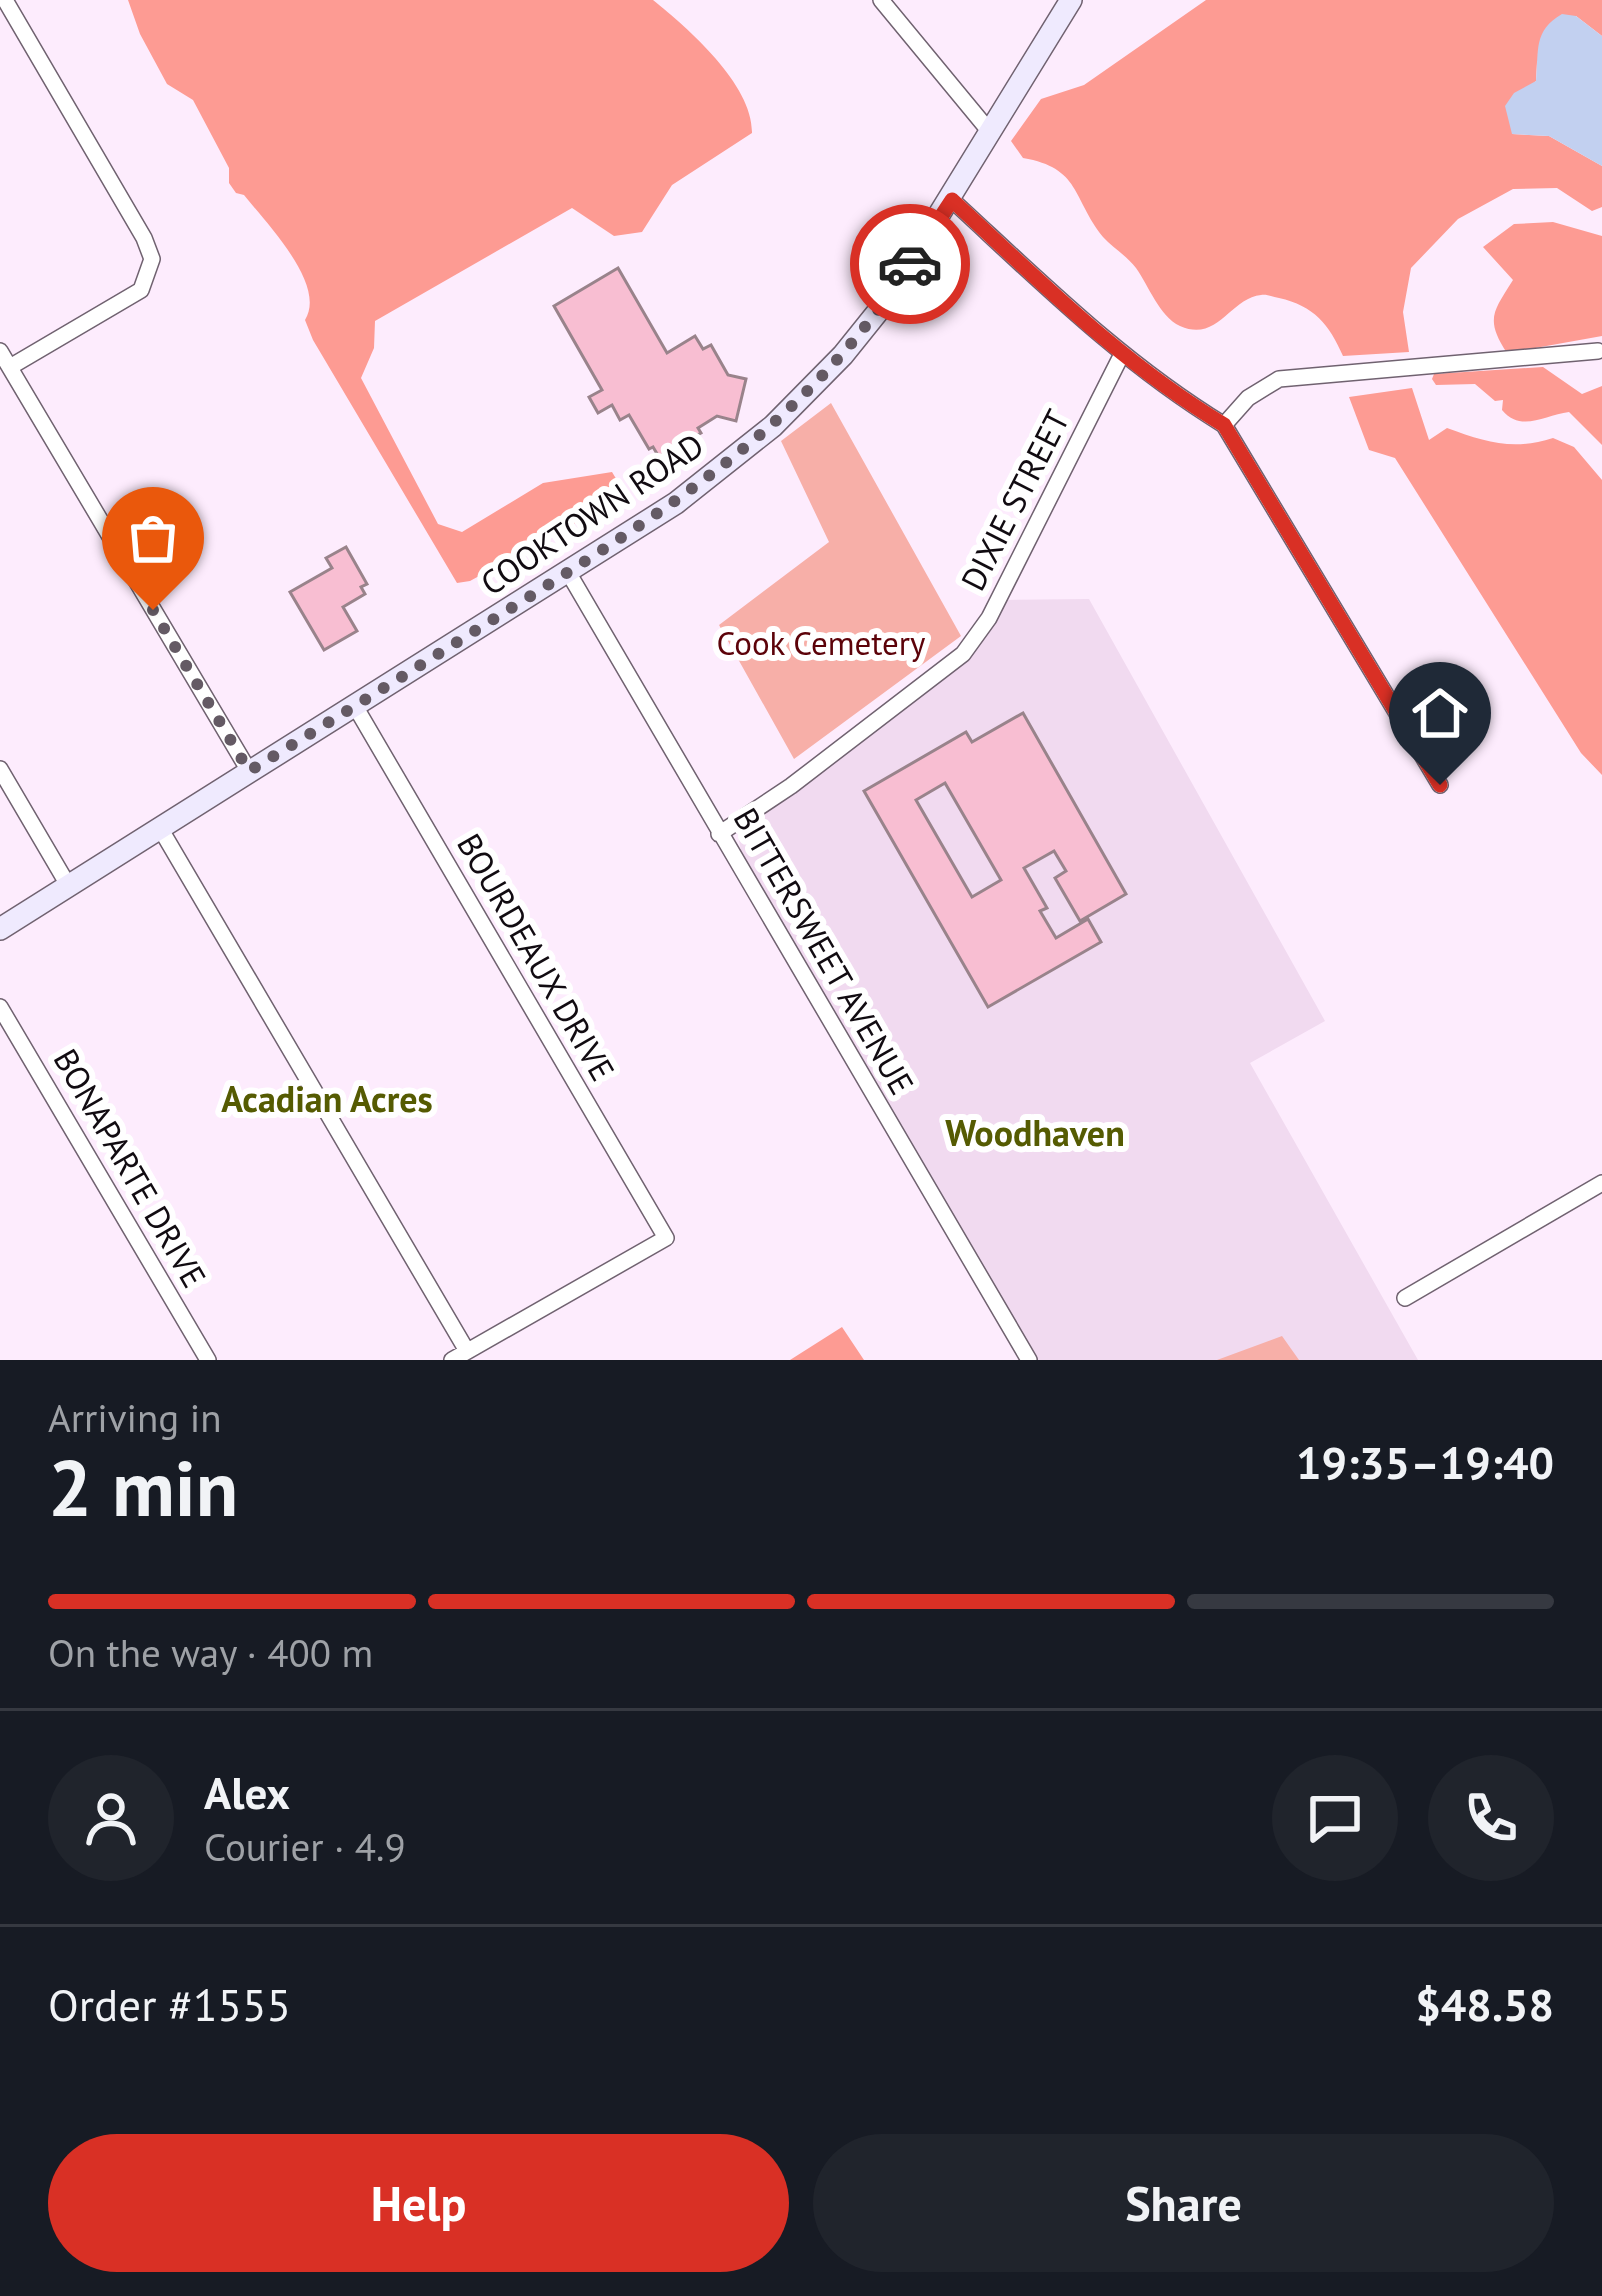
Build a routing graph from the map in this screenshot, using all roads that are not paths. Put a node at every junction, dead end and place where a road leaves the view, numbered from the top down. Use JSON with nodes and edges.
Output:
{"nodes":[{"id":1,"x":5,"y":0,"type":"edge"},
{"id":2,"x":881,"y":0,"type":"edge"},
{"id":3,"x":1071,"y":0,"type":"edge"},
{"id":4,"x":990,"y":132,"type":"junction"},
{"id":5,"x":952,"y":200,"type":"junction"},
{"id":6,"x":0,"y":351,"type":"edge"},
{"id":7,"x":1598,"y":351,"type":"dead end"},
{"id":8,"x":1121,"y":356,"type":"junction"},
{"id":9,"x":10,"y":367,"type":"junction"},
{"id":10,"x":1224,"y":425,"type":"junction"},
{"id":11,"x":568,"y":572,"type":"junction"},
{"id":12,"x":355,"y":706,"type":"junction"},
{"id":13,"x":0,"y":769,"type":"edge"},
{"id":14,"x":249,"y":771,"type":"junction"},
{"id":15,"x":1440,"y":785,"type":"dead end"},
{"id":16,"x":160,"y":828,"type":"junction"},
{"id":17,"x":719,"y":834,"type":"junction"},
{"id":18,"x":68,"y":886,"type":"junction"},
{"id":19,"x":0,"y":928,"type":"edge"},
{"id":20,"x":0,"y":1007,"type":"edge"},
{"id":21,"x":1602,"y":1183,"type":"edge"},
{"id":22,"x":1406,"y":1298,"type":"dead end"},
{"id":23,"x":467,"y":1351,"type":"junction"},
{"id":24,"x":208,"y":1360,"type":"edge"},
{"id":25,"x":452,"y":1360,"type":"edge"},
{"id":26,"x":1029,"y":1360,"type":"edge"}],
"edges":[{"from":1,"to":9,"type":"street"},
{"from":2,"to":4,"type":"street"},
{"from":3,"to":4,"type":"street","name":"COOKTOWN ROAD"},
{"from":4,"to":5,"type":"street","name":"COOKTOWN ROAD"},
{"from":5,"to":8,"type":"street"},
{"from":5,"to":11,"type":"street","name":"COOKTOWN ROAD"},
{"from":6,"to":9,"type":"street"},
{"from":7,"to":10,"type":"street"},
{"from":8,"to":10,"type":"street"},
{"from":8,"to":17,"type":"street","name":"DIXIE STREET"},
{"from":9,"to":14,"type":"street"},
{"from":10,"to":15,"type":"street"},
{"from":11,"to":12,"type":"street","name":"COOKTOWN ROAD"},
{"from":11,"to":17,"type":"street","name":"BITTERSWEET AVENUE"},
{"from":12,"to":14,"type":"street","name":"COOKTOWN ROAD"},
{"from":12,"to":23,"type":"street","name":"BOURDEAUX DRIVE"},
{"from":13,"to":18,"type":"street"},
{"from":14,"to":16,"type":"street","name":"COOKTOWN ROAD"},
{"from":16,"to":18,"type":"street","name":"COOKTOWN ROAD"},
{"from":16,"to":23,"type":"street"},
{"from":17,"to":26,"type":"street","name":"BITTERSWEET AVENUE"},
{"from":18,"to":19,"type":"street","name":"COOKTOWN ROAD"},
{"from":20,"to":24,"type":"street","name":"BONAPARTE DRIVE"},
{"from":21,"to":22,"type":"street"},
{"from":23,"to":25,"type":"street"}]}
